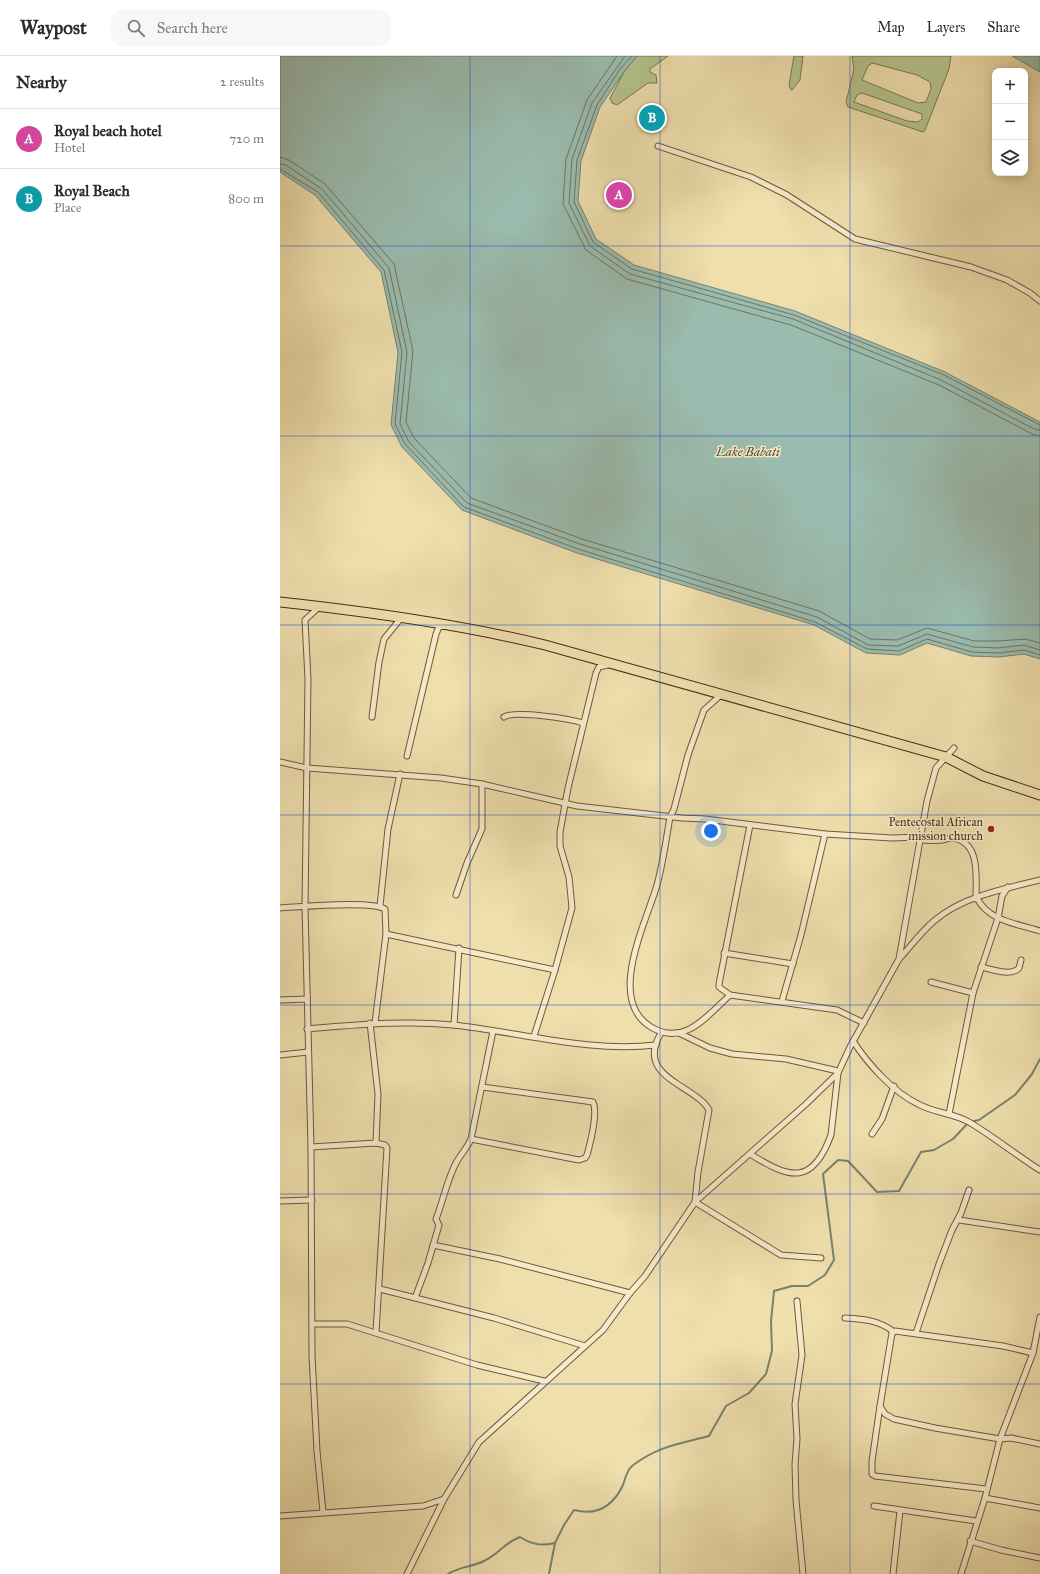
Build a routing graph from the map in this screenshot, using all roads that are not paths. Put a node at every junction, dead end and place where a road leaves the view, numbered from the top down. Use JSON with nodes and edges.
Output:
{"nodes":[{"id":1,"x":658,"y":146,"type":"dead end"},
{"id":2,"x":1040,"y":301,"type":"edge"},
{"id":3,"x":280,"y":602,"type":"edge"},
{"id":4,"x":319,"y":607,"type":"junction"},
{"id":5,"x":402,"y":617,"type":"junction"},
{"id":6,"x":454,"y":625,"type":"junction"},
{"id":7,"x":613,"y":663,"type":"junction"},
{"id":8,"x":722,"y":694,"type":"junction"},
{"id":9,"x":372,"y":717,"type":"dead end"},
{"id":10,"x":504,"y":717,"type":"dead end"},
{"id":11,"x":584,"y":723,"type":"junction"},
{"id":12,"x":954,"y":748,"type":"dead end"},
{"id":13,"x":407,"y":756,"type":"dead end"},
{"id":14,"x":946,"y":757,"type":"junction"},
{"id":15,"x":280,"y":762,"type":"edge"},
{"id":16,"x":307,"y":768,"type":"junction"},
{"id":17,"x":400,"y":774,"type":"junction"},
{"id":18,"x":482,"y":784,"type":"junction"},
{"id":19,"x":1040,"y":795,"type":"edge"},
{"id":20,"x":565,"y":804,"type":"junction"},
{"id":21,"x":670,"y":817,"type":"junction"},
{"id":22,"x":750,"y":825,"type":"junction"},
{"id":23,"x":825,"y":834,"type":"junction"},
{"id":24,"x":921,"y":839,"type":"junction"},
{"id":25,"x":1040,"y":880,"type":"edge"},
{"id":26,"x":1008,"y":887,"type":"junction"},
{"id":27,"x":456,"y":895,"type":"dead end"},
{"id":28,"x":976,"y":898,"type":"junction"},
{"id":29,"x":380,"y":906,"type":"junction"},
{"id":30,"x":305,"y":907,"type":"junction"},
{"id":31,"x":280,"y":908,"type":"edge"},
{"id":32,"x":998,"y":918,"type":"junction"},
{"id":33,"x":1040,"y":930,"type":"edge"},
{"id":34,"x":386,"y":934,"type":"junction"},
{"id":35,"x":459,"y":948,"type":"junction"},
{"id":36,"x":724,"y":953,"type":"junction"},
{"id":37,"x":899,"y":958,"type":"junction"},
{"id":38,"x":1021,"y":960,"type":"dead end"},
{"id":39,"x":793,"y":964,"type":"junction"},
{"id":40,"x":981,"y":967,"type":"junction"},
{"id":41,"x":555,"y":970,"type":"junction"},
{"id":42,"x":931,"y":982,"type":"dead end"},
{"id":43,"x":973,"y":993,"type":"junction"},
{"id":44,"x":730,"y":995,"type":"junction"},
{"id":45,"x":307,"y":999,"type":"junction"},
{"id":46,"x":280,"y":1000,"type":"edge"},
{"id":47,"x":782,"y":1001,"type":"junction"},
{"id":48,"x":372,"y":1023,"type":"junction"},
{"id":49,"x":864,"y":1023,"type":"junction"},
{"id":50,"x":454,"y":1025,"type":"junction"},
{"id":51,"x":307,"y":1029,"type":"junction"},
{"id":52,"x":493,"y":1031,"type":"junction"},
{"id":53,"x":661,"y":1033,"type":"junction"},
{"id":54,"x":679,"y":1033,"type":"junction"},
{"id":55,"x":534,"y":1036,"type":"junction"},
{"id":56,"x":853,"y":1041,"type":"junction"},
{"id":57,"x":656,"y":1046,"type":"junction"},
{"id":58,"x":308,"y":1052,"type":"junction"},
{"id":59,"x":280,"y":1055,"type":"edge"},
{"id":60,"x":838,"y":1072,"type":"junction"},
{"id":61,"x":894,"y":1086,"type":"junction"},
{"id":62,"x":482,"y":1087,"type":"junction"},
{"id":63,"x":949,"y":1114,"type":"junction"},
{"id":64,"x":872,"y":1134,"type":"dead end"},
{"id":65,"x":471,"y":1138,"type":"junction"},
{"id":66,"x":376,"y":1143,"type":"junction"},
{"id":67,"x":311,"y":1147,"type":"junction"},
{"id":68,"x":750,"y":1154,"type":"junction"},
{"id":69,"x":1040,"y":1170,"type":"edge"},
{"id":70,"x":969,"y":1190,"type":"dead end"},
{"id":71,"x":312,"y":1200,"type":"junction"},
{"id":72,"x":280,"y":1201,"type":"edge"},
{"id":73,"x":695,"y":1202,"type":"junction"},
{"id":74,"x":958,"y":1220,"type":"junction"},
{"id":75,"x":1040,"y":1232,"type":"edge"},
{"id":76,"x":433,"y":1245,"type":"junction"},
{"id":77,"x":821,"y":1258,"type":"dead end"},
{"id":78,"x":380,"y":1289,"type":"junction"},
{"id":79,"x":630,"y":1293,"type":"junction"},
{"id":80,"x":415,"y":1298,"type":"junction"},
{"id":81,"x":797,"y":1301,"type":"dead end"},
{"id":82,"x":1040,"y":1317,"type":"edge"},
{"id":83,"x":845,"y":1318,"type":"dead end"},
{"id":84,"x":313,"y":1324,"type":"junction"},
{"id":85,"x":376,"y":1332,"type":"junction"},
{"id":86,"x":894,"y":1332,"type":"junction"},
{"id":87,"x":916,"y":1333,"type":"junction"},
{"id":88,"x":585,"y":1346,"type":"junction"},
{"id":89,"x":1033,"y":1353,"type":"junction"},
{"id":90,"x":544,"y":1381,"type":"junction"},
{"id":91,"x":880,"y":1406,"type":"junction"},
{"id":92,"x":1000,"y":1439,"type":"junction"},
{"id":93,"x":1040,"y":1444,"type":"edge"},
{"id":94,"x":986,"y":1489,"type":"junction"},
{"id":95,"x":985,"y":1498,"type":"junction"},
{"id":96,"x":444,"y":1499,"type":"junction"},
{"id":97,"x":874,"y":1506,"type":"dead end"},
{"id":98,"x":1040,"y":1508,"type":"edge"},
{"id":99,"x":900,"y":1510,"type":"junction"},
{"id":100,"x":323,"y":1512,"type":"junction"},
{"id":101,"x":280,"y":1516,"type":"edge"},
{"id":102,"x":976,"y":1520,"type":"junction"},
{"id":103,"x":970,"y":1541,"type":"junction"},
{"id":104,"x":1040,"y":1558,"type":"edge"},
{"id":105,"x":407,"y":1574,"type":"edge"},
{"id":106,"x":803,"y":1574,"type":"edge"},
{"id":107,"x":893,"y":1574,"type":"edge"},
{"id":108,"x":961,"y":1574,"type":"edge"}],
"edges":[{"from":1,"to":2,"type":"street"},
{"from":3,"to":4,"type":"highway"},
{"from":4,"to":5,"type":"highway"},
{"from":4,"to":16,"type":"street"},
{"from":5,"to":6,"type":"highway"},
{"from":5,"to":9,"type":"street"},
{"from":6,"to":7,"type":"highway"},
{"from":6,"to":13,"type":"street"},
{"from":7,"to":8,"type":"highway"},
{"from":7,"to":11,"type":"street"},
{"from":8,"to":14,"type":"highway"},
{"from":8,"to":21,"type":"street"},
{"from":10,"to":11,"type":"street"},
{"from":11,"to":20,"type":"street"},
{"from":12,"to":14,"type":"street"},
{"from":14,"to":19,"type":"highway"},
{"from":14,"to":24,"type":"street"},
{"from":15,"to":16,"type":"street"},
{"from":16,"to":17,"type":"street"},
{"from":16,"to":30,"type":"street"},
{"from":17,"to":18,"type":"street"},
{"from":17,"to":29,"type":"street"},
{"from":18,"to":20,"type":"street"},
{"from":18,"to":27,"type":"street"},
{"from":20,"to":21,"type":"street"},
{"from":20,"to":41,"type":"street"},
{"from":21,"to":22,"type":"street"},
{"from":21,"to":53,"type":"street"},
{"from":22,"to":23,"type":"street"},
{"from":22,"to":36,"type":"street"},
{"from":23,"to":24,"type":"street"},
{"from":23,"to":39,"type":"street"},
{"from":24,"to":28,"type":"street"},
{"from":24,"to":37,"type":"street"},
{"from":25,"to":26,"type":"street"},
{"from":26,"to":28,"type":"street"},
{"from":26,"to":32,"type":"street"},
{"from":28,"to":32,"type":"street"},
{"from":28,"to":37,"type":"street"},
{"from":29,"to":30,"type":"street"},
{"from":29,"to":34,"type":"street"},
{"from":30,"to":31,"type":"street"},
{"from":30,"to":45,"type":"street"},
{"from":32,"to":33,"type":"street"},
{"from":32,"to":40,"type":"street"},
{"from":34,"to":35,"type":"street"},
{"from":34,"to":48,"type":"street"},
{"from":35,"to":41,"type":"street"},
{"from":35,"to":50,"type":"street"},
{"from":36,"to":39,"type":"street"},
{"from":36,"to":44,"type":"street"},
{"from":37,"to":49,"type":"street"},
{"from":38,"to":40,"type":"street"},
{"from":39,"to":47,"type":"street"},
{"from":40,"to":43,"type":"street"},
{"from":41,"to":55,"type":"street"},
{"from":42,"to":43,"type":"street"},
{"from":43,"to":63,"type":"street"},
{"from":44,"to":47,"type":"street"},
{"from":44,"to":54,"type":"street"},
{"from":45,"to":46,"type":"street"},
{"from":45,"to":51,"type":"street"},
{"from":47,"to":49,"type":"street"},
{"from":48,"to":50,"type":"street"},
{"from":48,"to":51,"type":"street"},
{"from":48,"to":66,"type":"street"},
{"from":49,"to":56,"type":"street"},
{"from":50,"to":52,"type":"street"},
{"from":51,"to":58,"type":"street"},
{"from":52,"to":55,"type":"street"},
{"from":52,"to":62,"type":"street"},
{"from":53,"to":54,"type":"street"},
{"from":53,"to":57,"type":"street"},
{"from":54,"to":60,"type":"street"},
{"from":55,"to":57,"type":"street"},
{"from":56,"to":60,"type":"street"},
{"from":56,"to":61,"type":"street"},
{"from":57,"to":73,"type":"street"},
{"from":58,"to":59,"type":"street"},
{"from":58,"to":67,"type":"street"},
{"from":60,"to":68,"type":"street"},
{"from":60,"to":68,"type":"street"},
{"from":61,"to":63,"type":"street"},
{"from":61,"to":64,"type":"street"},
{"from":62,"to":65,"type":"street"},
{"from":62,"to":65,"type":"street"},
{"from":63,"to":69,"type":"street"},
{"from":65,"to":76,"type":"street"},
{"from":66,"to":67,"type":"street"},
{"from":66,"to":78,"type":"street"},
{"from":67,"to":71,"type":"street"},
{"from":68,"to":73,"type":"street"},
{"from":70,"to":74,"type":"street"},
{"from":71,"to":72,"type":"street"},
{"from":71,"to":84,"type":"street"},
{"from":73,"to":77,"type":"street"},
{"from":73,"to":79,"type":"street"},
{"from":74,"to":75,"type":"street"},
{"from":74,"to":87,"type":"street"},
{"from":76,"to":79,"type":"street"},
{"from":76,"to":80,"type":"street"},
{"from":78,"to":80,"type":"street"},
{"from":78,"to":85,"type":"street"},
{"from":79,"to":88,"type":"street"},
{"from":80,"to":88,"type":"street"},
{"from":81,"to":106,"type":"street"},
{"from":82,"to":89,"type":"street"},
{"from":83,"to":86,"type":"street"},
{"from":84,"to":85,"type":"street"},
{"from":84,"to":100,"type":"street"},
{"from":85,"to":90,"type":"street"},
{"from":86,"to":87,"type":"street"},
{"from":86,"to":91,"type":"street"},
{"from":87,"to":89,"type":"street"},
{"from":88,"to":90,"type":"street"},
{"from":89,"to":92,"type":"street"},
{"from":90,"to":96,"type":"street"},
{"from":91,"to":92,"type":"street"},
{"from":91,"to":94,"type":"street"},
{"from":92,"to":93,"type":"street"},
{"from":92,"to":94,"type":"street"},
{"from":94,"to":95,"type":"street"},
{"from":95,"to":98,"type":"street"},
{"from":95,"to":102,"type":"street"},
{"from":96,"to":100,"type":"street"},
{"from":96,"to":105,"type":"street"},
{"from":97,"to":99,"type":"street"},
{"from":99,"to":102,"type":"street"},
{"from":99,"to":107,"type":"street"},
{"from":100,"to":101,"type":"street"},
{"from":102,"to":103,"type":"street"},
{"from":103,"to":104,"type":"street"},
{"from":103,"to":108,"type":"street"}]}
